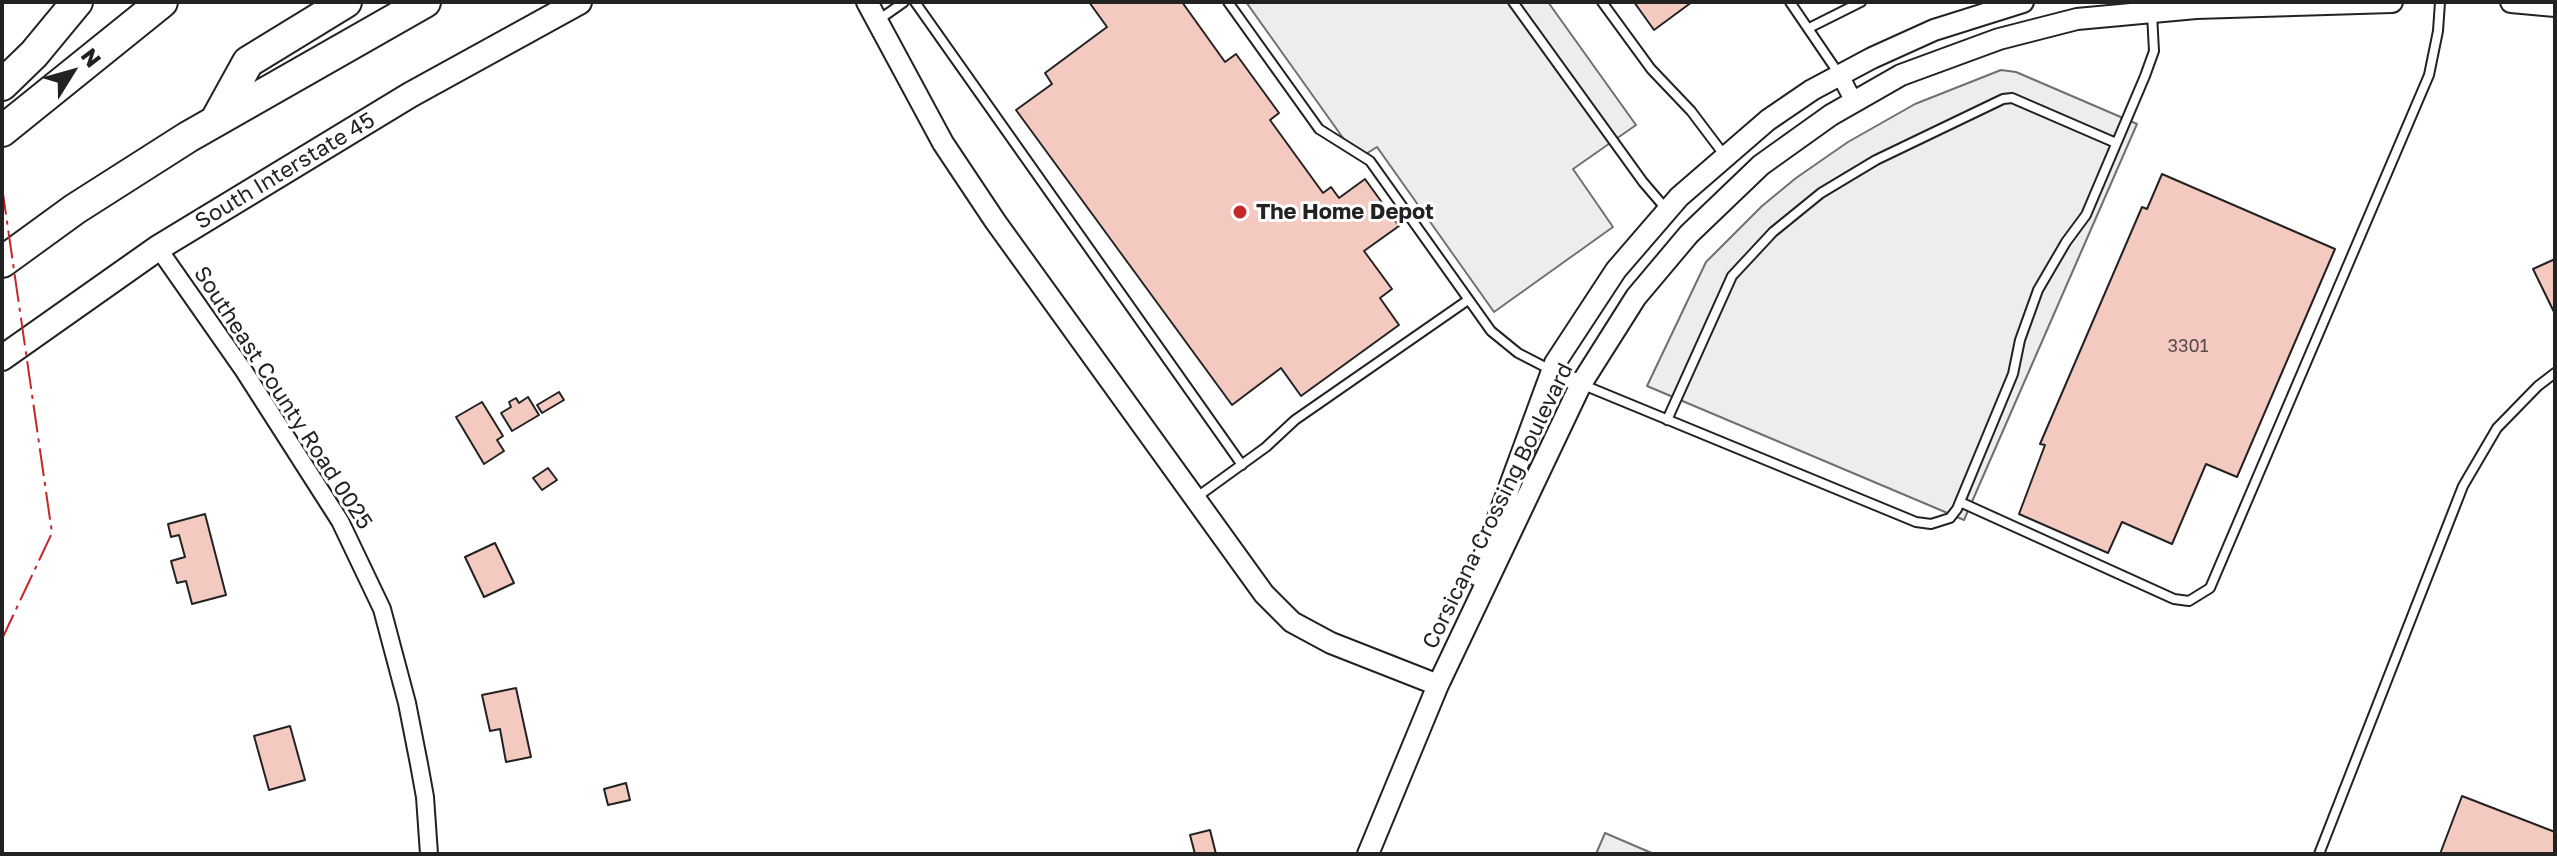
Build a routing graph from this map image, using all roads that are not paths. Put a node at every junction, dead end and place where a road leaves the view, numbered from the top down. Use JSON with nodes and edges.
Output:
{"nodes":[{"id":1,"x":77,"y":2,"type":"edge"},
{"id":2,"x":162,"y":2,"type":"edge"},
{"id":3,"x":346,"y":2,"type":"edge"},
{"id":4,"x":425,"y":2,"type":"edge"},
{"id":5,"x":579,"y":2,"type":"edge"},
{"id":6,"x":867,"y":2,"type":"edge"},
{"id":7,"x":904,"y":2,"type":"edge"},
{"id":8,"x":915,"y":2,"type":"edge"},
{"id":9,"x":1228,"y":2,"type":"edge"},
{"id":10,"x":1513,"y":2,"type":"edge"},
{"id":11,"x":1602,"y":2,"type":"edge"},
{"id":12,"x":1790,"y":2,"type":"edge"},
{"id":13,"x":1861,"y":2,"type":"edge"},
{"id":14,"x":2392,"y":2,"type":"edge"},
{"id":15,"x":2440,"y":2,"type":"edge"},
{"id":16,"x":2511,"y":2,"type":"edge"},
{"id":17,"x":2009,"y":3,"type":"edge"},
{"id":18,"x":2152,"y":6,"type":"edge"},
{"id":19,"x":2555,"y":6,"type":"edge"},
{"id":20,"x":877,"y":21,"type":"junction"},
{"id":21,"x":1809,"y":28,"type":"junction"},
{"id":22,"x":1840,"y":75,"type":"junction"},
{"id":23,"x":2,"y":85,"type":"edge"},
{"id":24,"x":1854,"y":102,"type":"junction"},
{"id":25,"x":215,"y":121,"type":"junction"},
{"id":26,"x":2,"y":131,"type":"edge"},
{"id":27,"x":2116,"y":143,"type":"junction"},
{"id":28,"x":1725,"y":156,"type":"junction"},
{"id":29,"x":1667,"y":211,"type":"junction"},
{"id":30,"x":158,"y":248,"type":"junction"},
{"id":31,"x":2,"y":262,"type":"edge"},
{"id":32,"x":1468,"y":300,"type":"junction"},
{"id":33,"x":2,"y":358,"type":"edge"},
{"id":34,"x":1551,"y":371,"type":"junction"},
{"id":35,"x":2555,"y":373,"type":"edge"},
{"id":36,"x":1581,"y":384,"type":"junction"},
{"id":37,"x":1667,"y":420,"type":"junction"},
{"id":38,"x":1242,"y":465,"type":"junction"},
{"id":39,"x":1195,"y":499,"type":"junction"},
{"id":40,"x":1960,"y":502,"type":"junction"},
{"id":41,"x":1438,"y":685,"type":"junction"},
{"id":42,"x":429,"y":854,"type":"edge"},
{"id":43,"x":1368,"y":854,"type":"edge"},
{"id":44,"x":2319,"y":854,"type":"edge"}],
"edges":[{"from":1,"to":23,"type":"highway"},
{"from":2,"to":26,"type":"highway"},
{"from":3,"to":25,"type":"highway"},
{"from":4,"to":25,"type":"highway"},
{"from":5,"to":30,"type":"main road","name":"South Interstate 45"},
{"from":6,"to":20,"type":"street"},
{"from":7,"to":20,"type":"lane"},
{"from":8,"to":38,"type":"lane"},
{"from":9,"to":32,"type":"lane"},
{"from":10,"to":29,"type":"lane"},
{"from":11,"to":28,"type":"lane"},
{"from":12,"to":21,"type":"lane"},
{"from":13,"to":21,"type":"lane"},
{"from":14,"to":18,"type":"street","name":"Corsicana Crossing Boulevard"},
{"from":15,"to":40,"type":"lane"},
{"from":16,"to":19,"type":"street"},
{"from":17,"to":22,"type":"street","name":"Corsicana Crossing Boulevard"},
{"from":18,"to":24,"type":"street","name":"Corsicana Crossing Boulevard"},
{"from":18,"to":27,"type":"lane"},
{"from":20,"to":39,"type":"street"},
{"from":21,"to":22,"type":"lane"},
{"from":22,"to":24,"type":"street"},
{"from":22,"to":28,"type":"street","name":"Corsicana Crossing Boulevard"},
{"from":24,"to":36,"type":"street","name":"Corsicana Crossing Boulevard"},
{"from":25,"to":31,"type":"highway"},
{"from":27,"to":37,"type":"lane"},
{"from":27,"to":40,"type":"lane"},
{"from":28,"to":29,"type":"street","name":"Corsicana Crossing Boulevard"},
{"from":29,"to":34,"type":"street","name":"Corsicana Crossing Boulevard"},
{"from":30,"to":33,"type":"main road","name":"South Interstate 45"},
{"from":30,"to":42,"type":"street","name":"Southeast County Road 0025"},
{"from":32,"to":34,"type":"lane"},
{"from":32,"to":38,"type":"lane"},
{"from":34,"to":36,"type":"street"},
{"from":34,"to":41,"type":"street","name":"Corsicana Crossing Boulevard"},
{"from":35,"to":44,"type":"lane"},
{"from":36,"to":37,"type":"lane"},
{"from":36,"to":41,"type":"street","name":"Corsicana Crossing Boulevard"},
{"from":37,"to":40,"type":"lane"},
{"from":38,"to":39,"type":"lane"},
{"from":39,"to":41,"type":"street"},
{"from":41,"to":43,"type":"street","name":"Corsicana Crossing Boulevard"}]}
